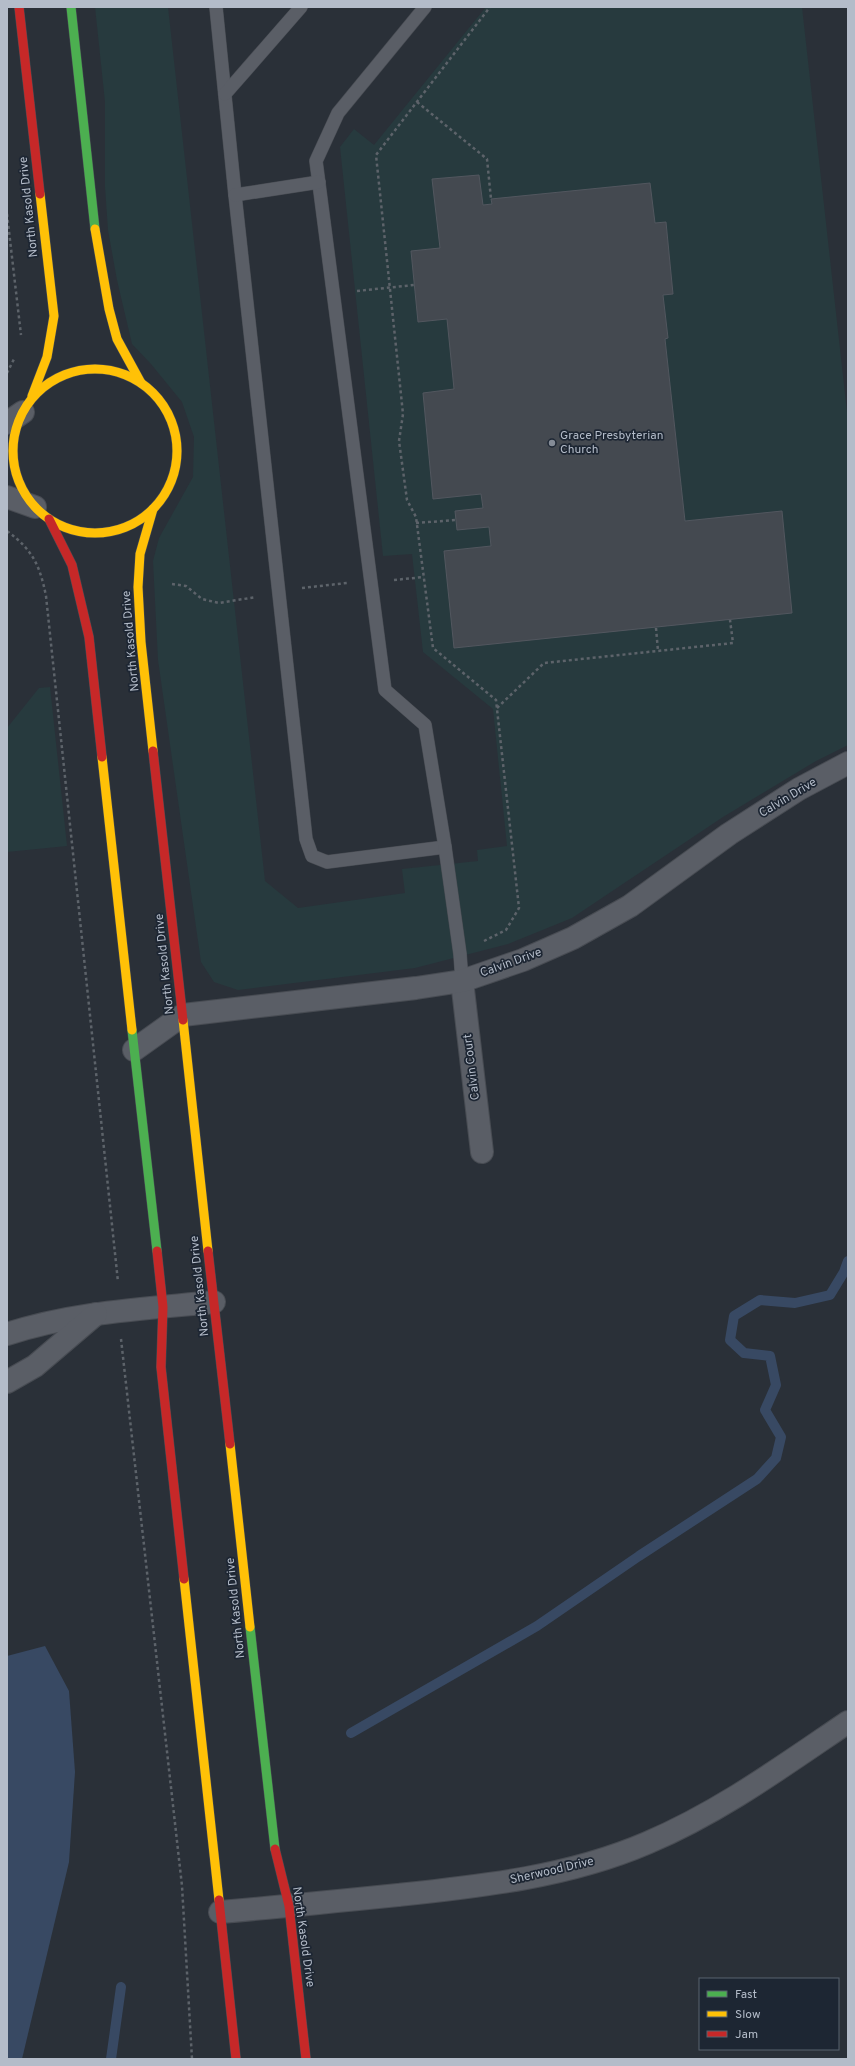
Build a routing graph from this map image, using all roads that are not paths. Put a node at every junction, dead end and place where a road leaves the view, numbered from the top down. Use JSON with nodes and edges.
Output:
{"nodes":[{"id":1,"x":19,"y":7,"type":"edge"},
{"id":2,"x":71,"y":7,"type":"edge"},
{"id":3,"x":216,"y":7,"type":"edge"},
{"id":4,"x":301,"y":7,"type":"edge"},
{"id":5,"x":425,"y":7,"type":"edge"},
{"id":6,"x":225,"y":94,"type":"junction"},
{"id":7,"x":319,"y":182,"type":"junction"},
{"id":8,"x":235,"y":194,"type":"junction"},
{"id":9,"x":141,"y":383,"type":"junction"},
{"id":10,"x":20,"y":412,"type":"edge"},
{"id":11,"x":7,"y":497,"type":"edge"},
{"id":12,"x":153,"y":509,"type":"junction"},
{"id":13,"x":42,"y":513,"type":"junction"},
{"id":14,"x":848,"y":763,"type":"edge"},
{"id":15,"x":445,"y":847,"type":"junction"},
{"id":16,"x":462,"y":981,"type":"junction"},
{"id":17,"x":182,"y":1015,"type":"junction"},
{"id":18,"x":134,"y":1050,"type":"junction"},
{"id":19,"x":482,"y":1152,"type":"dead end"},
{"id":20,"x":214,"y":1302,"type":"junction"},
{"id":21,"x":163,"y":1307,"type":"junction"},
{"id":22,"x":97,"y":1314,"type":"junction"},
{"id":23,"x":7,"y":1334,"type":"edge"},
{"id":24,"x":7,"y":1382,"type":"edge"},
{"id":25,"x":848,"y":1722,"type":"edge"},
{"id":26,"x":290,"y":1906,"type":"junction"},
{"id":27,"x":220,"y":1912,"type":"junction"},
{"id":28,"x":236,"y":2059,"type":"edge"},
{"id":29,"x":306,"y":2059,"type":"edge"}],
"edges":[{"from":1,"to":10,"type":"main road","name":"North Kasold Drive"},
{"from":2,"to":9,"type":"main road"},
{"from":3,"to":6,"type":"lane"},
{"from":4,"to":6,"type":"lane"},
{"from":5,"to":7,"type":"lane"},
{"from":6,"to":8,"type":"lane"},
{"from":7,"to":8,"type":"lane"},
{"from":7,"to":15,"type":"lane"},
{"from":8,"to":15,"type":"lane"},
{"from":9,"to":10,"type":"main road"},
{"from":9,"to":12,"type":"main road"},
{"from":10,"to":13,"type":"main road","name":"North Kasold Drive"},
{"from":11,"to":13,"type":"street"},
{"from":12,"to":13,"type":"main road"},
{"from":12,"to":17,"type":"main road","name":"North Kasold Drive"},
{"from":13,"to":18,"type":"main road"},
{"from":14,"to":16,"type":"street","name":"Calvin Drive"},
{"from":15,"to":16,"type":"lane"},
{"from":16,"to":17,"type":"street","name":"Calvin Drive"},
{"from":16,"to":19,"type":"street","name":"Calvin Court"},
{"from":17,"to":18,"type":"street","name":"Calvin Drive"},
{"from":17,"to":20,"type":"main road","name":"North Kasold Drive"},
{"from":18,"to":21,"type":"main road"},
{"from":20,"to":21,"type":"street"},
{"from":20,"to":26,"type":"main road","name":"North Kasold Drive"},
{"from":21,"to":22,"type":"street"},
{"from":21,"to":27,"type":"main road"},
{"from":22,"to":23,"type":"street"},
{"from":22,"to":24,"type":"street"},
{"from":25,"to":26,"type":"street","name":"Sherwood Drive"},
{"from":26,"to":27,"type":"street","name":"Sherwood Drive"},
{"from":26,"to":29,"type":"main road","name":"North Kasold Drive"},
{"from":27,"to":28,"type":"main road"}]}
